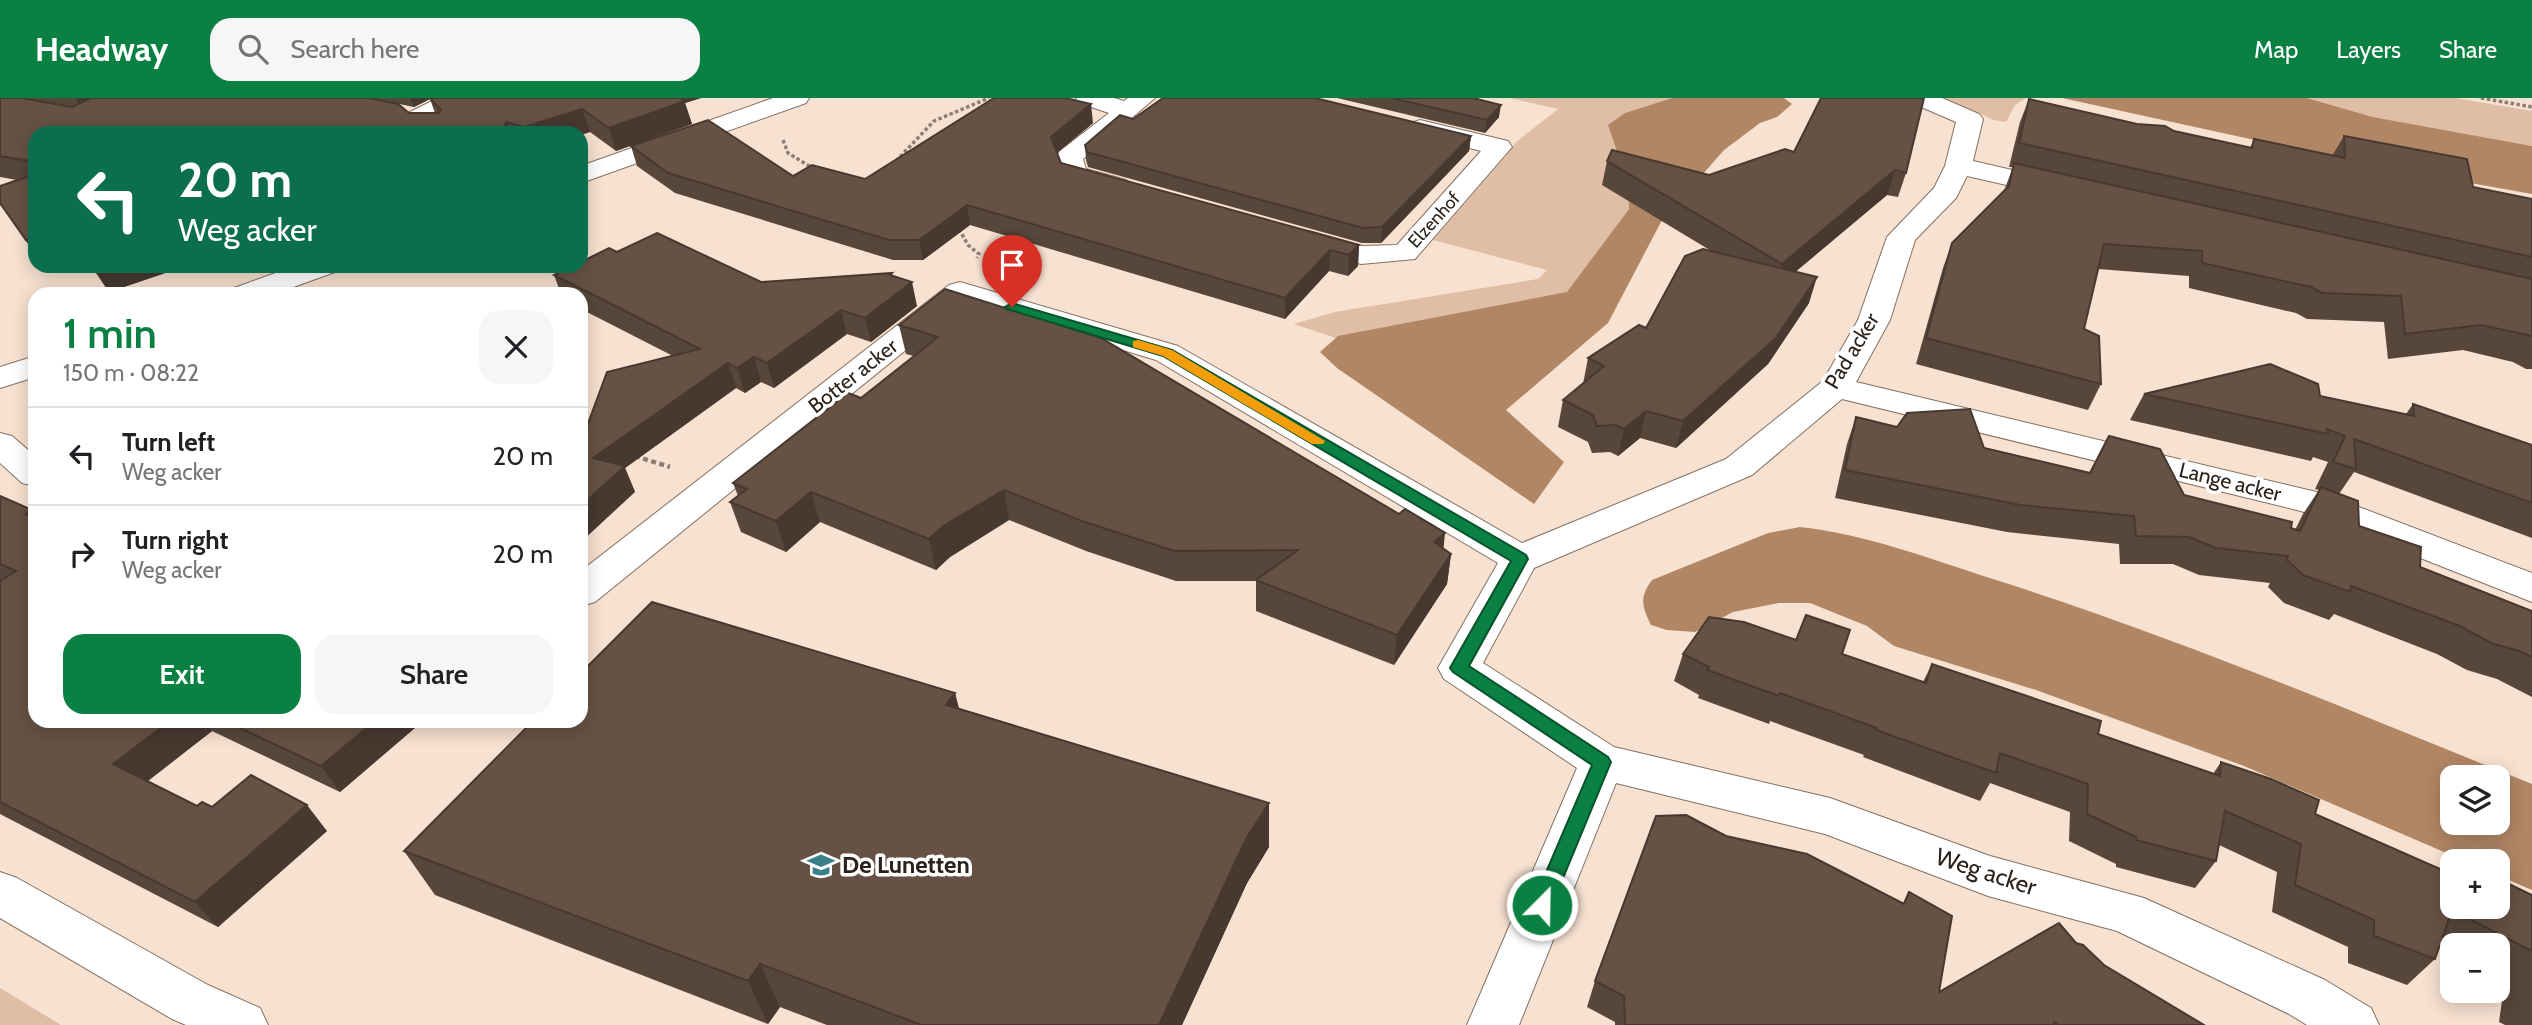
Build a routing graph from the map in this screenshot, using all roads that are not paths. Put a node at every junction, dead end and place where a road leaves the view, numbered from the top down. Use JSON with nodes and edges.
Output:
{"nodes":[{"id":1,"x":458,"y":98,"type":"edge"},
{"id":2,"x":1088,"y":98,"type":"edge"},
{"id":3,"x":1921,"y":98,"type":"edge"},
{"id":4,"x":787,"y":102,"type":"edge"},
{"id":5,"x":1135,"y":104,"type":"edge"},
{"id":6,"x":391,"y":113,"type":"edge"},
{"id":7,"x":1390,"y":121,"type":"edge"},
{"id":8,"x":426,"y":126,"type":"edge"},
{"id":9,"x":1958,"y":166,"type":"junction"},
{"id":10,"x":588,"y":173,"type":"edge"},
{"id":11,"x":1139,"y":192,"type":"edge"},
{"id":12,"x":2090,"y":196,"type":"edge"},
{"id":13,"x":1283,"y":233,"type":"edge"},
{"id":14,"x":304,"y":273,"type":"edge"},
{"id":15,"x":265,"y":287,"type":"edge"},
{"id":16,"x":28,"y":369,"type":"edge"},
{"id":17,"x":0,"y":379,"type":"edge"},
{"id":18,"x":1836,"y":387,"type":"junction"},
{"id":19,"x":0,"y":444,"type":"edge"},
{"id":20,"x":28,"y":469,"type":"edge"},
{"id":21,"x":1520,"y":559,"type":"junction"},
{"id":22,"x":588,"y":586,"type":"edge"},
{"id":23,"x":2532,"y":588,"type":"edge"},
{"id":24,"x":1602,"y":762,"type":"junction"},
{"id":25,"x":0,"y":892,"type":"edge"},
{"id":26,"x":242,"y":1025,"type":"edge"},
{"id":27,"x":1493,"y":1025,"type":"edge"},
{"id":28,"x":2353,"y":1025,"type":"edge"}],
"edges":[{"from":1,"to":8,"type":"street"},
{"from":2,"to":5,"type":"street"},
{"from":3,"to":9,"type":"street","name":"Pad acker"},
{"from":4,"to":10,"type":"street"},
{"from":5,"to":11,"type":"street"},
{"from":6,"to":8,"type":"street"},
{"from":7,"to":13,"type":"street","name":"Elzenhof"},
{"from":9,"to":12,"type":"street"},
{"from":9,"to":18,"type":"street","name":"Pad acker"},
{"from":14,"to":15,"type":"street"},
{"from":16,"to":17,"type":"street"},
{"from":18,"to":21,"type":"street","name":"Pad acker"},
{"from":18,"to":23,"type":"street","name":"Lange acker"},
{"from":19,"to":20,"type":"street"},
{"from":21,"to":22,"type":"street","name":"Botter acker"},
{"from":21,"to":24,"type":"street","name":"Weg acker"},
{"from":24,"to":27,"type":"street"},
{"from":24,"to":28,"type":"street","name":"Weg acker"},
{"from":25,"to":26,"type":"street"}]}
